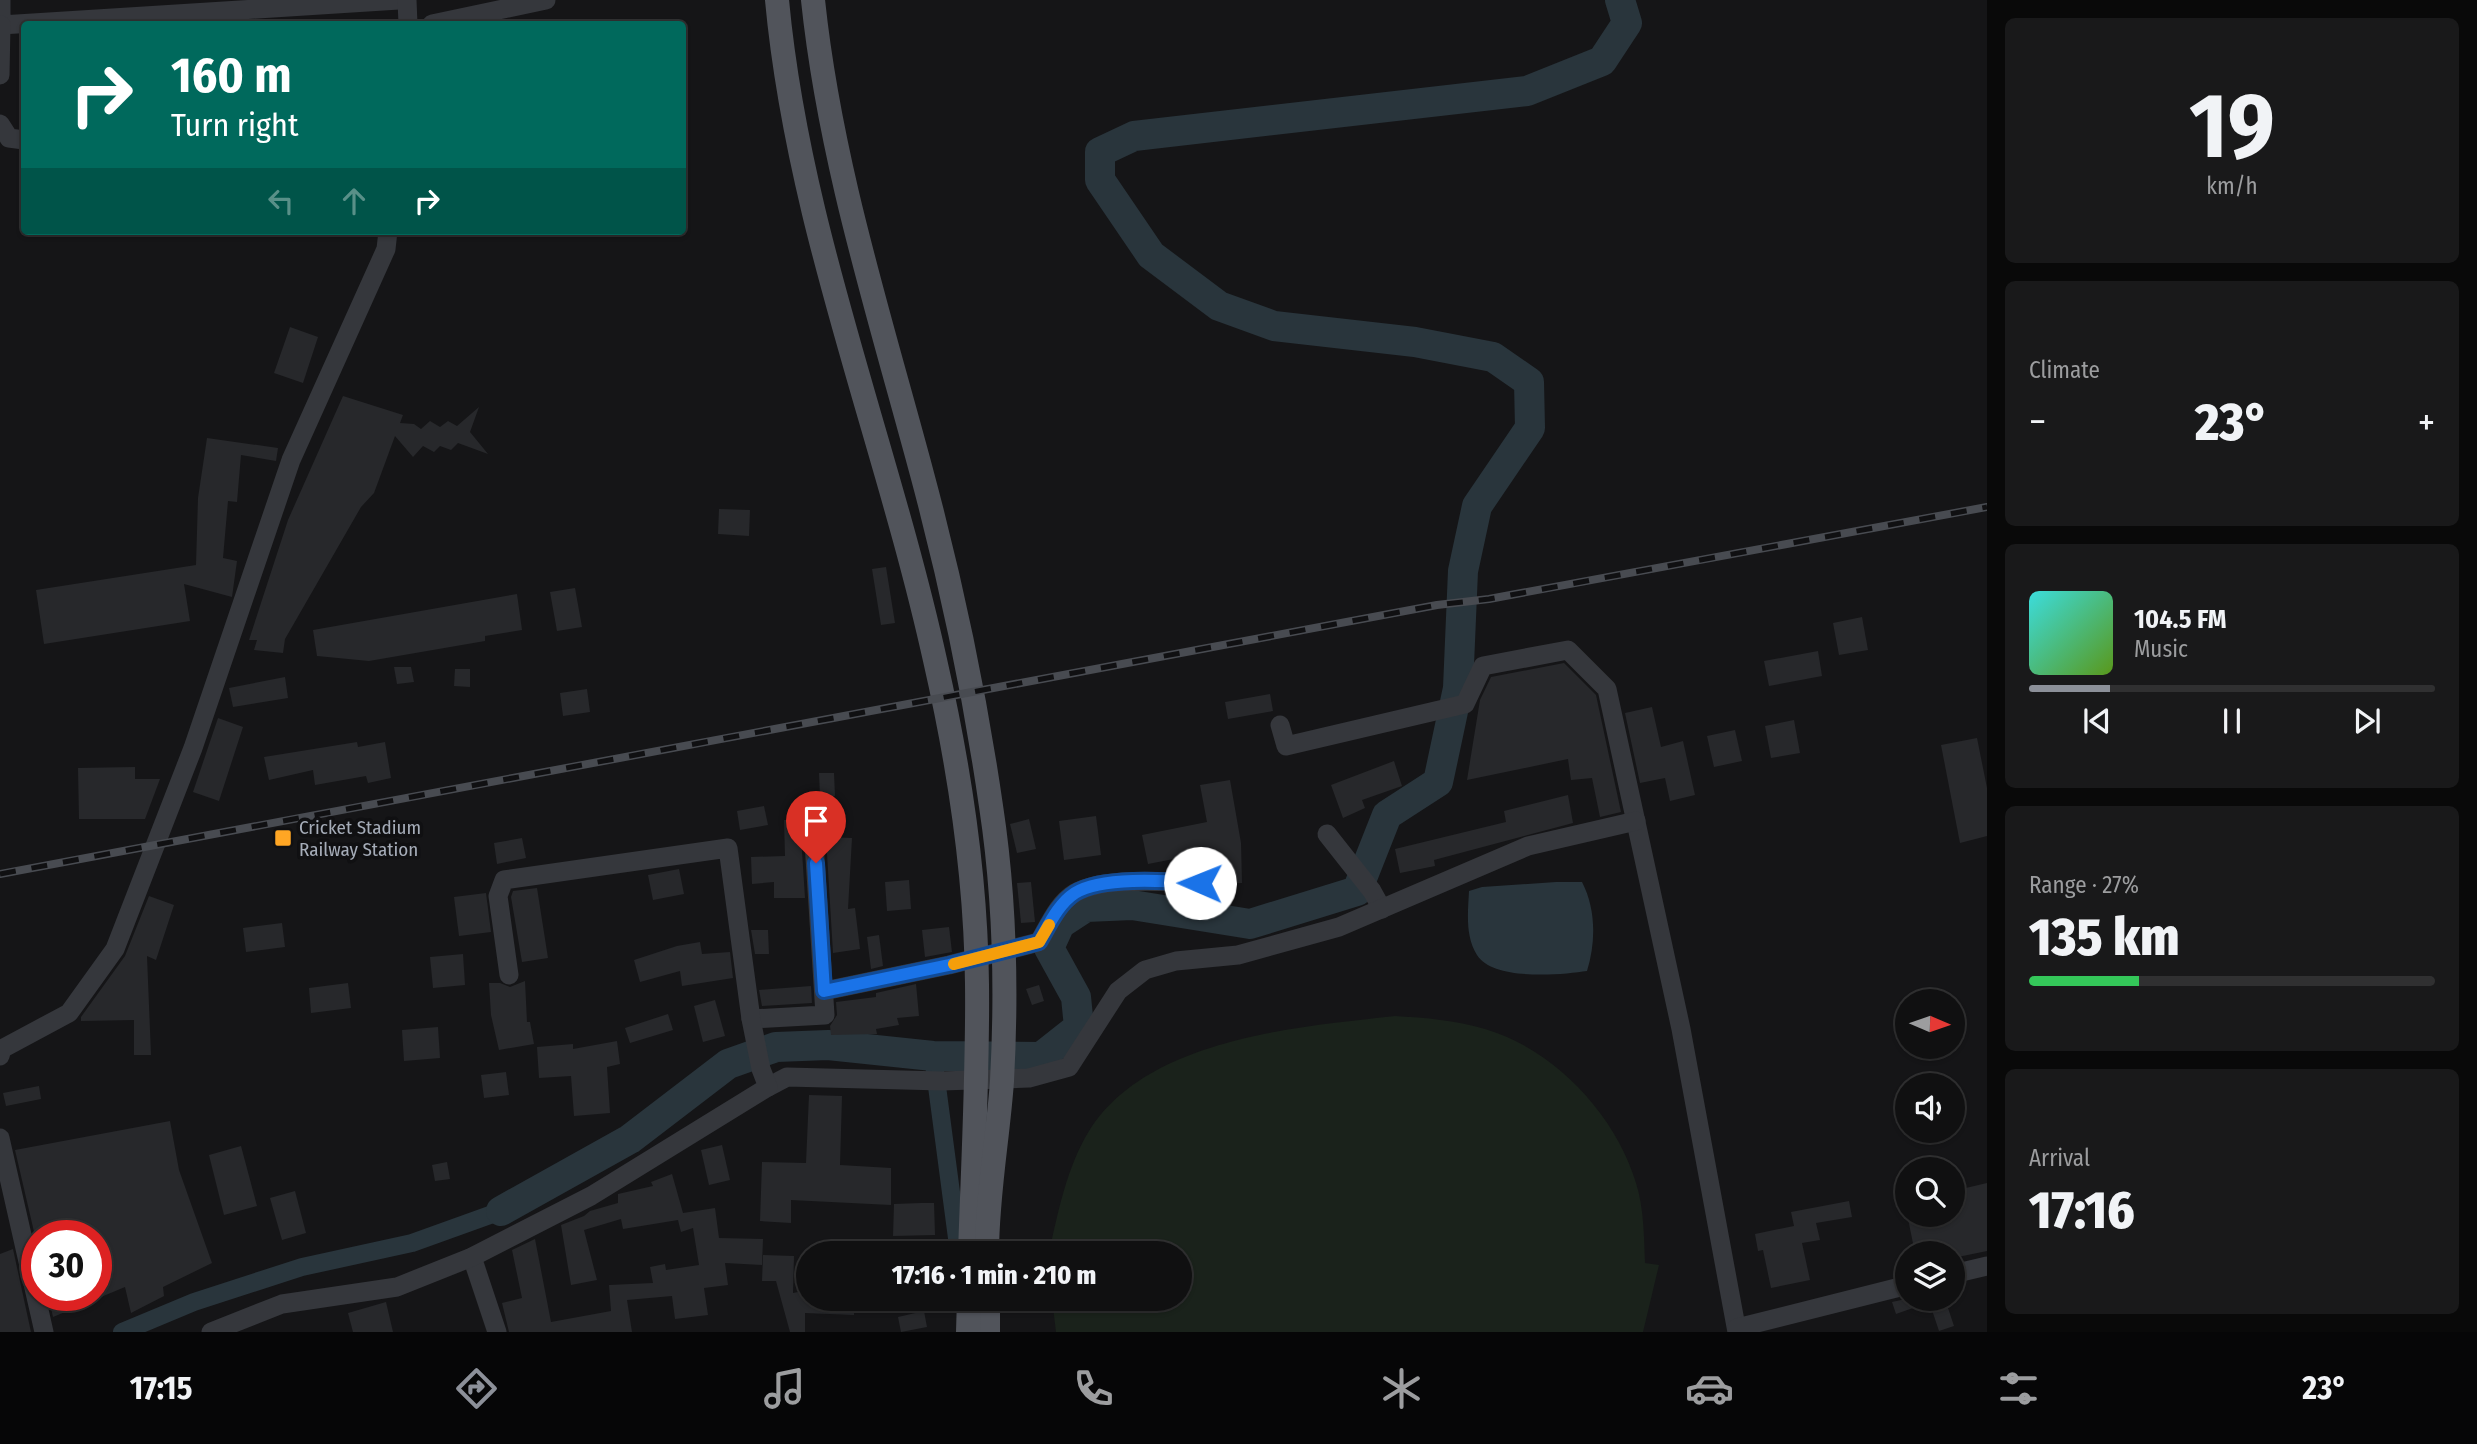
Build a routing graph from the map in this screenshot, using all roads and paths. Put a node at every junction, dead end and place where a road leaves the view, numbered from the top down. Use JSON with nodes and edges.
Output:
{"nodes":[{"id":1,"x":1,"y":0,"type":"edge"},
{"id":2,"x":399,"y":0,"type":"edge"},
{"id":3,"x":407,"y":0,"type":"edge"},
{"id":4,"x":546,"y":0,"type":"edge"},
{"id":5,"x":777,"y":0,"type":"edge"},
{"id":6,"x":813,"y":0,"type":"edge"},
{"id":7,"x":65,"y":21,"type":"edge"},
{"id":8,"x":408,"y":21,"type":"edge"},
{"id":9,"x":446,"y":21,"type":"edge"},
{"id":10,"x":21,"y":24,"type":"edge"},
{"id":11,"x":1,"y":25,"type":"edge"},
{"id":12,"x":0,"y":75,"type":"edge"},
{"id":13,"x":0,"y":124,"type":"edge"},
{"id":14,"x":21,"y":140,"type":"edge"},
{"id":15,"x":388,"y":235,"type":"edge"},
{"id":16,"x":1280,"y":726,"type":"dead end"},
{"id":17,"x":812,"y":811,"type":"dead end"},
{"id":18,"x":1636,"y":821,"type":"junction"},
{"id":19,"x":1327,"y":834,"type":"dead end"},
{"id":20,"x":1203,"y":890,"type":"dead end"},
{"id":21,"x":1382,"y":909,"type":"junction"},
{"id":22,"x":509,"y":975,"type":"dead end"},
{"id":23,"x":824,"y":991,"type":"junction"},
{"id":24,"x":752,"y":1027,"type":"junction"},
{"id":25,"x":0,"y":1056,"type":"edge"},
{"id":26,"x":764,"y":1078,"type":"junction"},
{"id":27,"x":0,"y":1138,"type":"edge"},
{"id":28,"x":970,"y":1241,"type":"edge"},
{"id":29,"x":987,"y":1241,"type":"edge"},
{"id":30,"x":472,"y":1257,"type":"junction"},
{"id":31,"x":1987,"y":1266,"type":"edge"},
{"id":32,"x":1965,"y":1271,"type":"edge"},
{"id":33,"x":1895,"y":1287,"type":"edge"},
{"id":34,"x":969,"y":1311,"type":"edge"},
{"id":35,"x":988,"y":1311,"type":"edge"},
{"id":36,"x":1737,"y":1330,"type":"edge"},
{"id":37,"x":44,"y":1332,"type":"edge"},
{"id":38,"x":212,"y":1332,"type":"edge"},
{"id":39,"x":497,"y":1332,"type":"edge"},
{"id":40,"x":968,"y":1332,"type":"edge"},
{"id":41,"x":988,"y":1332,"type":"edge"}],
"edges":[{"from":1,"to":11,"type":"street"},
{"from":2,"to":7,"type":"street"},
{"from":3,"to":8,"type":"street"},
{"from":4,"to":9,"type":"street"},
{"from":5,"to":28,"type":"main road"},
{"from":6,"to":29,"type":"main road"},
{"from":10,"to":11,"type":"street"},
{"from":11,"to":12,"type":"street"},
{"from":13,"to":14,"type":"street"},
{"from":15,"to":25,"type":"street"},
{"from":16,"to":18,"type":"street"},
{"from":17,"to":23,"type":"street"},
{"from":18,"to":21,"type":"street"},
{"from":18,"to":36,"type":"street"},
{"from":19,"to":21,"type":"street"},
{"from":20,"to":23,"type":"street"},
{"from":21,"to":26,"type":"street"},
{"from":22,"to":24,"type":"street"},
{"from":23,"to":24,"type":"street"},
{"from":24,"to":26,"type":"street"},
{"from":26,"to":30,"type":"street"},
{"from":27,"to":37,"type":"street"},
{"from":30,"to":38,"type":"street"},
{"from":30,"to":39,"type":"street"},
{"from":31,"to":32,"type":"street"},
{"from":33,"to":36,"type":"street"},
{"from":34,"to":40,"type":"main road"},
{"from":35,"to":41,"type":"main road"}]}
